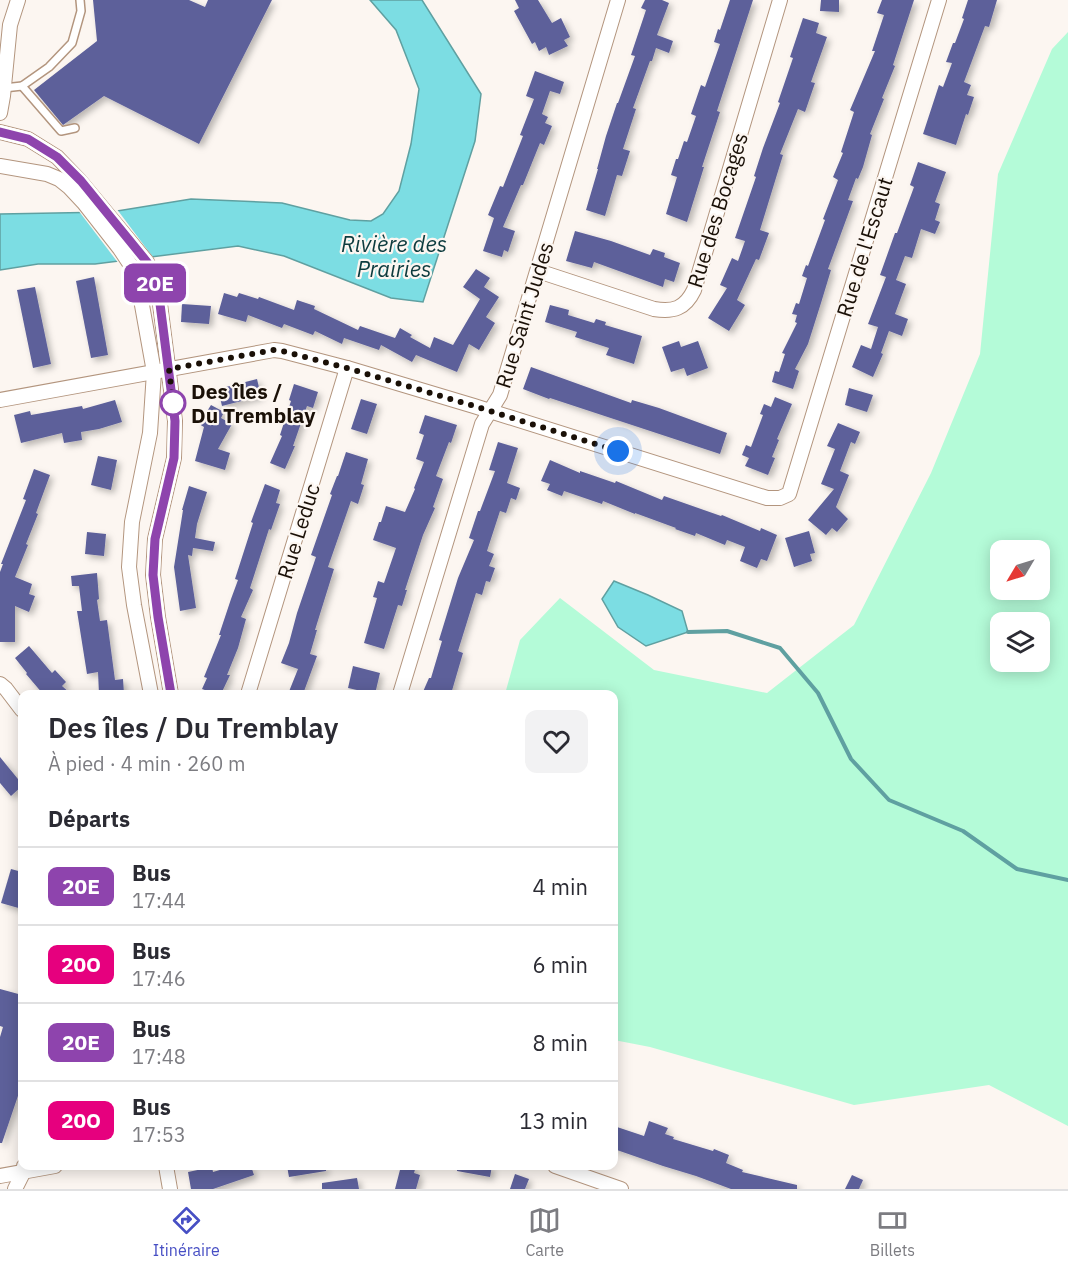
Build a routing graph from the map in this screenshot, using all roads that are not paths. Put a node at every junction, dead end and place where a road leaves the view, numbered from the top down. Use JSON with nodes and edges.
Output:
{"nodes":[{"id":1,"x":18,"y":0,"type":"edge"},
{"id":2,"x":80,"y":0,"type":"edge"},
{"id":3,"x":618,"y":0,"type":"edge"},
{"id":4,"x":780,"y":0,"type":"edge"},
{"id":5,"x":939,"y":0,"type":"edge"},
{"id":6,"x":5,"y":25,"type":"edge"},
{"id":7,"x":22,"y":86,"type":"junction"},
{"id":8,"x":4,"y":88,"type":"junction"},
{"id":9,"x":0,"y":112,"type":"edge"},
{"id":10,"x":75,"y":128,"type":"dead end"},
{"id":11,"x":0,"y":132,"type":"edge"},
{"id":12,"x":0,"y":166,"type":"edge"},
{"id":13,"x":90,"y":202,"type":"junction"},
{"id":14,"x":538,"y":271,"type":"junction"},
{"id":15,"x":347,"y":368,"type":"junction"},
{"id":16,"x":169,"y":369,"type":"junction"},
{"id":17,"x":154,"y":372,"type":"junction"},
{"id":18,"x":0,"y":399,"type":"edge"},
{"id":19,"x":491,"y":411,"type":"junction"},
{"id":20,"x":0,"y":684,"type":"edge"},
{"id":21,"x":150,"y":690,"type":"edge"},
{"id":22,"x":170,"y":690,"type":"edge"},
{"id":23,"x":249,"y":690,"type":"edge"},
{"id":24,"x":401,"y":690,"type":"edge"},
{"id":25,"x":18,"y":705,"type":"edge"},
{"id":26,"x":18,"y":1170,"type":"edge"},
{"id":27,"x":24,"y":1170,"type":"edge"},
{"id":28,"x":167,"y":1170,"type":"edge"},
{"id":29,"x":566,"y":1170,"type":"edge"},
{"id":30,"x":0,"y":1176,"type":"edge"},
{"id":31,"x":15,"y":1189,"type":"edge"},
{"id":32,"x":170,"y":1189,"type":"edge"},
{"id":33,"x":621,"y":1189,"type":"edge"}],
"edges":[{"from":1,"to":6,"type":"street"},
{"from":2,"to":7,"type":"lane"},
{"from":3,"to":14,"type":"street","name":"Rue Saint Judes"},
{"from":4,"to":14,"type":"street","name":"Rue des Bocages"},
{"from":5,"to":19,"type":"street","name":"Rue de l'Escaut"},
{"from":6,"to":8,"type":"street"},
{"from":7,"to":8,"type":"lane"},
{"from":7,"to":10,"type":"lane"},
{"from":8,"to":9,"type":"street"},
{"from":11,"to":13,"type":"street"},
{"from":12,"to":13,"type":"street"},
{"from":13,"to":16,"type":"street"},
{"from":13,"to":17,"type":"street"},
{"from":14,"to":19,"type":"street","name":"Rue Saint Judes"},
{"from":15,"to":16,"type":"street"},
{"from":15,"to":19,"type":"street"},
{"from":15,"to":23,"type":"street","name":"Rue Leduc"},
{"from":16,"to":17,"type":"street"},
{"from":16,"to":22,"type":"street"},
{"from":17,"to":18,"type":"street"},
{"from":17,"to":21,"type":"street"},
{"from":19,"to":24,"type":"street","name":"Rue Saint Judes"},
{"from":20,"to":25,"type":"street"},
{"from":26,"to":30,"type":"street"},
{"from":27,"to":31,"type":"street"},
{"from":28,"to":32,"type":"street"},
{"from":29,"to":33,"type":"street"}]}
